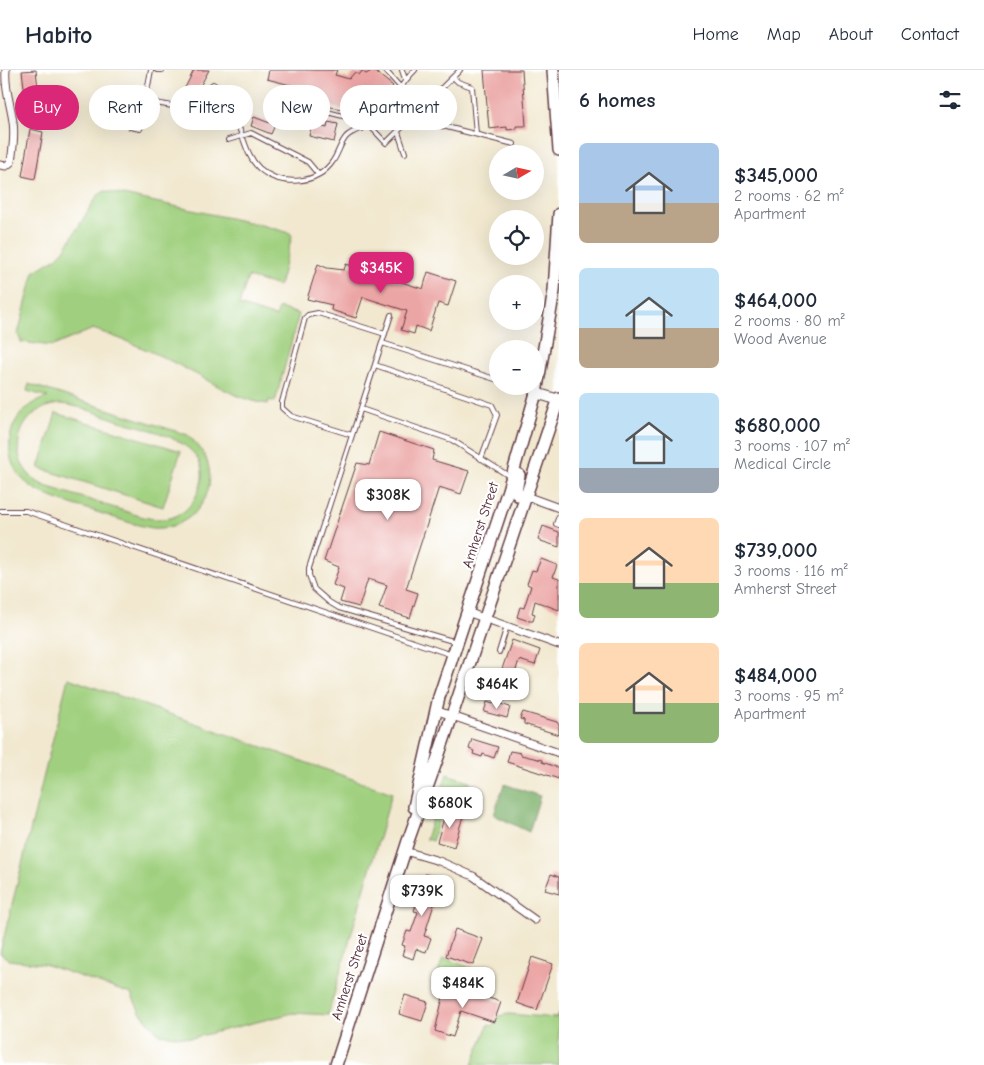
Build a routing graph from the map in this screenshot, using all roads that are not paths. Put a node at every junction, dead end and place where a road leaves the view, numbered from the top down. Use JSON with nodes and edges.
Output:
{"nodes":[{"id":1,"x":6,"y":70,"type":"edge"},
{"id":2,"x":151,"y":70,"type":"edge"},
{"id":3,"x":156,"y":70,"type":"edge"},
{"id":4,"x":162,"y":70,"type":"edge"},
{"id":5,"x":385,"y":70,"type":"edge"},
{"id":6,"x":402,"y":70,"type":"edge"},
{"id":7,"x":415,"y":70,"type":"edge"},
{"id":8,"x":460,"y":70,"type":"edge"},
{"id":9,"x":553,"y":70,"type":"edge"},
{"id":10,"x":453,"y":77,"type":"junction"},
{"id":11,"x":405,"y":80,"type":"junction"},
{"id":12,"x":149,"y":85,"type":"edge"},
{"id":13,"x":398,"y":85,"type":"edge"},
{"id":14,"x":402,"y":85,"type":"edge"},
{"id":15,"x":445,"y":85,"type":"edge"},
{"id":16,"x":457,"y":129,"type":"edge"},
{"id":17,"x":239,"y":130,"type":"edge"},
{"id":18,"x":360,"y":130,"type":"edge"},
{"id":19,"x":374,"y":130,"type":"edge"},
{"id":20,"x":398,"y":132,"type":"joint"},
{"id":21,"x":476,"y":134,"type":"junction"},
{"id":22,"x":241,"y":135,"type":"junction"},
{"id":23,"x":228,"y":140,"type":"dead end"},
{"id":24,"x":514,"y":144,"type":"dead end"},
{"id":25,"x":559,"y":150,"type":"edge"},
{"id":26,"x":405,"y":153,"type":"dead end"},
{"id":27,"x":0,"y":165,"type":"edge"},
{"id":28,"x":318,"y":174,"type":"junction"},
{"id":29,"x":559,"y":214,"type":"edge"},
{"id":30,"x":391,"y":315,"type":"dead end"},
{"id":31,"x":385,"y":334,"type":"junction"},
{"id":32,"x":382,"y":343,"type":"junction"},
{"id":33,"x":544,"y":348,"type":"edge"},
{"id":34,"x":375,"y":365,"type":"junction"},
{"id":35,"x":489,"y":377,"type":"edge"},
{"id":36,"x":535,"y":395,"type":"edge"},
{"id":37,"x":544,"y":395,"type":"edge"},
{"id":38,"x":559,"y":399,"type":"edge"},
{"id":39,"x":361,"y":409,"type":"junction"},
{"id":40,"x":352,"y":435,"type":"junction"},
{"id":41,"x":520,"y":450,"type":"junction"},
{"id":42,"x":481,"y":459,"type":"junction"},
{"id":43,"x":511,"y":477,"type":"junction"},
{"id":44,"x":526,"y":496,"type":"junction"},
{"id":45,"x":559,"y":508,"type":"edge"},
{"id":46,"x":0,"y":511,"type":"edge"},
{"id":47,"x":559,"y":516,"type":"edge"},
{"id":48,"x":559,"y":525,"type":"edge"},
{"id":49,"x":467,"y":612,"type":"junction"},
{"id":50,"x":485,"y":618,"type":"junction"},
{"id":51,"x":507,"y":626,"type":"junction"},
{"id":52,"x":456,"y":642,"type":"junction"},
{"id":53,"x":559,"y":645,"type":"edge"},
{"id":54,"x":498,"y":652,"type":"dead end"},
{"id":55,"x":452,"y":656,"type":"junction"},
{"id":56,"x":466,"y":676,"type":"junction"},
{"id":57,"x":435,"y":710,"type":"junction"},
{"id":58,"x":452,"y":715,"type":"junction"},
{"id":59,"x":559,"y":753,"type":"edge"},
{"id":60,"x":406,"y":846,"type":"junction"},
{"id":61,"x":535,"y":920,"type":"dead end"},
{"id":62,"x":336,"y":1065,"type":"edge"}],
"edges":[{"from":1,"to":27,"type":"street"},
{"from":2,"to":12,"type":"lane"},
{"from":3,"to":4,"type":"lane"},
{"from":5,"to":13,"type":"lane"},
{"from":6,"to":11,"type":"lane"},
{"from":7,"to":11,"type":"lane"},
{"from":8,"to":10,"type":"lane"},
{"from":9,"to":25,"type":"main road"},
{"from":10,"to":15,"type":"lane"},
{"from":10,"to":21,"type":"lane"},
{"from":11,"to":14,"type":"lane"},
{"from":16,"to":21,"type":"lane"},
{"from":17,"to":22,"type":"lane"},
{"from":18,"to":28,"type":"lane"},
{"from":19,"to":20,"type":"lane"},
{"from":20,"to":26,"type":"lane"},
{"from":21,"to":24,"type":"lane"},
{"from":22,"to":23,"type":"lane"},
{"from":22,"to":28,"type":"lane"},
{"from":22,"to":28,"type":"lane"},
{"from":29,"to":33,"type":"main road","name":"Amherst Street"},
{"from":30,"to":31,"type":"lane"},
{"from":31,"to":32,"type":"lane"},
{"from":31,"to":40,"type":"lane"},
{"from":32,"to":34,"type":"lane"},
{"from":32,"to":35,"type":"lane"},
{"from":34,"to":39,"type":"lane"},
{"from":34,"to":42,"type":"lane"},
{"from":36,"to":41,"type":"main road","name":"Amherst Street"},
{"from":37,"to":38,"type":"main road"},
{"from":38,"to":44,"type":"main road","name":"Amherst Street"},
{"from":39,"to":40,"type":"lane"},
{"from":39,"to":42,"type":"lane"},
{"from":40,"to":52,"type":"lane"},
{"from":41,"to":43,"type":"main road","name":"Amherst Street"},
{"from":41,"to":44,"type":"main road"},
{"from":42,"to":43,"type":"lane"},
{"from":43,"to":49,"type":"main road","name":"Amherst Street"},
{"from":44,"to":45,"type":"street"},
{"from":44,"to":50,"type":"main road","name":"Amherst Street"},
{"from":46,"to":55,"type":"lane"},
{"from":47,"to":48,"type":"lane"},
{"from":49,"to":50,"type":"street"},
{"from":49,"to":52,"type":"main road","name":"Amherst Street"},
{"from":50,"to":51,"type":"street"},
{"from":50,"to":56,"type":"main road","name":"Amherst Street"},
{"from":51,"to":53,"type":"street"},
{"from":51,"to":54,"type":"lane"},
{"from":52,"to":55,"type":"main road","name":"Amherst Street"},
{"from":52,"to":56,"type":"main road"},
{"from":55,"to":57,"type":"main road","name":"Amherst Street"},
{"from":56,"to":58,"type":"main road","name":"Amherst Street"},
{"from":57,"to":58,"type":"street"},
{"from":57,"to":60,"type":"main road","name":"Amherst Street"},
{"from":58,"to":59,"type":"street"},
{"from":58,"to":60,"type":"main road","name":"Amherst Street"},
{"from":60,"to":61,"type":"street"},
{"from":60,"to":62,"type":"main road","name":"Amherst Street"}]}
